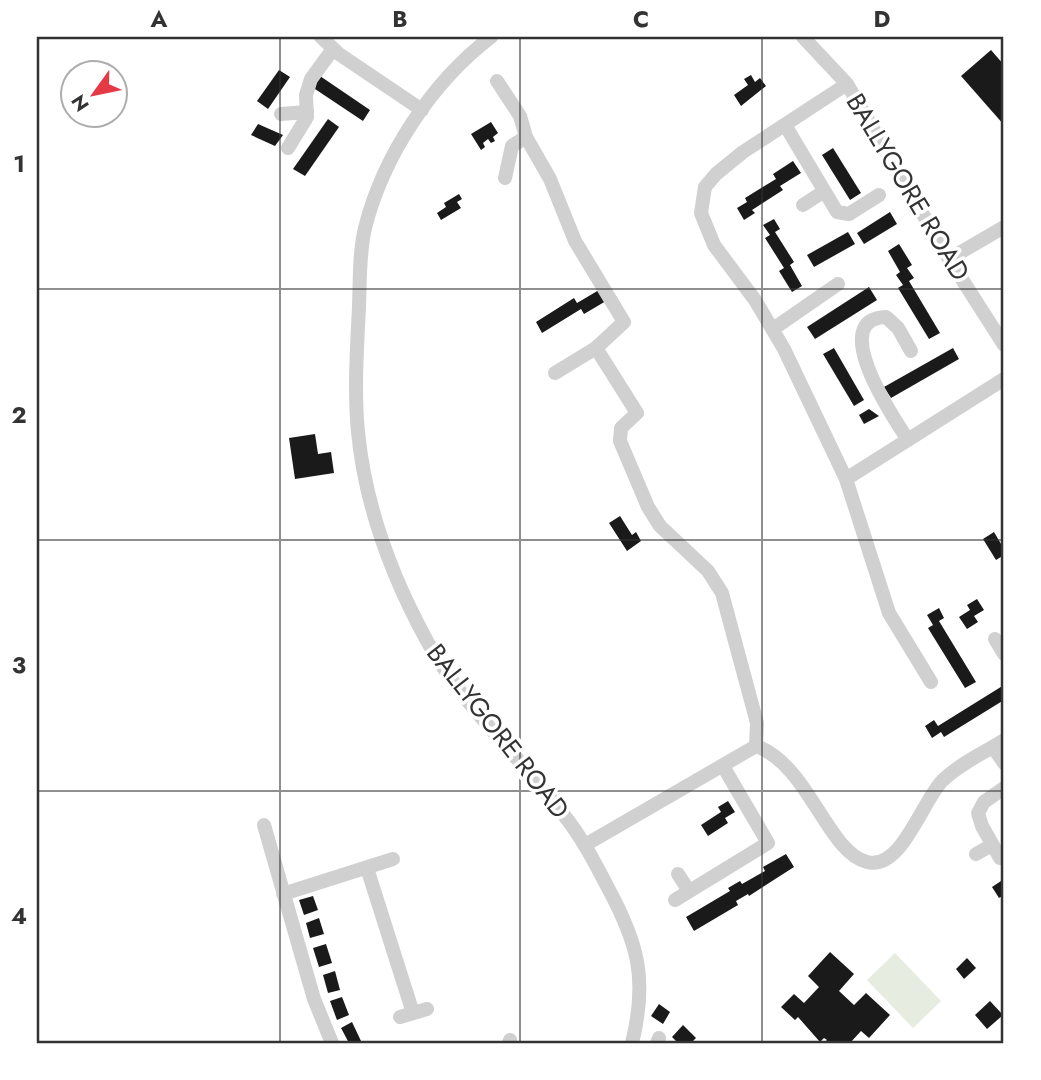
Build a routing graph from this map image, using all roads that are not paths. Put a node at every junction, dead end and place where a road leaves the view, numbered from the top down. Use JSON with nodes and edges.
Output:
{"nodes":[{"id":1,"x":321,"y":37,"type":"edge"},
{"id":2,"x":491,"y":37,"type":"edge"},
{"id":3,"x":803,"y":37,"type":"edge"},
{"id":4,"x":333,"y":49,"type":"junction"},
{"id":5,"x":497,"y":81,"type":"dead end"},
{"id":6,"x":847,"y":83,"type":"junction"},
{"id":7,"x":422,"y":110,"type":"junction"},
{"id":8,"x":307,"y":112,"type":"junction"},
{"id":9,"x":281,"y":114,"type":"dead end"},
{"id":10,"x":785,"y":125,"type":"junction"},
{"id":11,"x":526,"y":137,"type":"junction"},
{"id":12,"x":288,"y":148,"type":"dead end"},
{"id":13,"x":505,"y":178,"type":"dead end"},
{"id":14,"x":823,"y":192,"type":"junction"},
{"id":15,"x":880,"y":195,"type":"dead end"},
{"id":16,"x":803,"y":205,"type":"dead end"},
{"id":17,"x":1004,"y":229,"type":"edge"},
{"id":18,"x":949,"y":259,"type":"junction"},
{"id":19,"x":838,"y":284,"type":"dead end"},
{"id":20,"x":774,"y":329,"type":"junction"},
{"id":21,"x":1004,"y":345,"type":"edge"},
{"id":22,"x":596,"y":348,"type":"junction"},
{"id":23,"x":911,"y":351,"type":"dead end"},
{"id":24,"x":555,"y":373,"type":"dead end"},
{"id":25,"x":1004,"y":379,"type":"edge"},
{"id":26,"x":908,"y":440,"type":"junction"},
{"id":27,"x":846,"y":479,"type":"junction"},
{"id":28,"x":995,"y":639,"type":"dead end"},
{"id":29,"x":1004,"y":654,"type":"edge"},
{"id":30,"x":931,"y":682,"type":"dead end"},
{"id":31,"x":999,"y":743,"type":"edge"},
{"id":32,"x":756,"y":746,"type":"junction"},
{"id":33,"x":1004,"y":763,"type":"edge"},
{"id":34,"x":723,"y":766,"type":"junction"},
{"id":35,"x":1004,"y":788,"type":"edge"},
{"id":36,"x":264,"y":825,"type":"dead end"},
{"id":37,"x":585,"y":845,"type":"junction"},
{"id":38,"x":992,"y":845,"type":"junction"},
{"id":39,"x":976,"y":854,"type":"dead end"},
{"id":40,"x":1000,"y":858,"type":"dead end"},
{"id":41,"x":393,"y":859,"type":"dead end"},
{"id":42,"x":367,"y":867,"type":"junction"},
{"id":43,"x":678,"y":874,"type":"dead end"},
{"id":44,"x":689,"y":891,"type":"junction"},
{"id":45,"x":283,"y":894,"type":"junction"},
{"id":46,"x":675,"y":900,"type":"dead end"},
{"id":47,"x":414,"y":1013,"type":"dead end"},
{"id":48,"x":332,"y":1043,"type":"edge"},
{"id":49,"x":632,"y":1043,"type":"edge"}],
"edges":[{"from":1,"to":4,"type":"street"},
{"from":2,"to":7,"type":"street","name":"BALLYGORE ROAD"},
{"from":3,"to":6,"type":"street","name":"BALLYGORE ROAD"},
{"from":4,"to":7,"type":"street"},
{"from":4,"to":8,"type":"street"},
{"from":5,"to":11,"type":"street"},
{"from":6,"to":10,"type":"street"},
{"from":6,"to":18,"type":"street","name":"BALLYGORE ROAD"},
{"from":7,"to":37,"type":"street","name":"BALLYGORE ROAD"},
{"from":8,"to":9,"type":"street"},
{"from":8,"to":12,"type":"street"},
{"from":10,"to":14,"type":"street"},
{"from":10,"to":20,"type":"street"},
{"from":11,"to":13,"type":"street"},
{"from":11,"to":22,"type":"street"},
{"from":14,"to":15,"type":"street"},
{"from":14,"to":16,"type":"street"},
{"from":17,"to":18,"type":"street"},
{"from":18,"to":21,"type":"street","name":"BALLYGORE ROAD"},
{"from":19,"to":20,"type":"street"},
{"from":20,"to":27,"type":"street"},
{"from":22,"to":24,"type":"street"},
{"from":22,"to":32,"type":"street"},
{"from":23,"to":26,"type":"street"},
{"from":25,"to":26,"type":"street"},
{"from":26,"to":27,"type":"street"},
{"from":27,"to":30,"type":"street"},
{"from":28,"to":29,"type":"street"},
{"from":31,"to":32,"type":"street"},
{"from":31,"to":33,"type":"street"},
{"from":32,"to":34,"type":"street","name":"BALLYGORE ROAD"},
{"from":34,"to":37,"type":"street","name":"BALLYGORE ROAD"},
{"from":34,"to":44,"type":"street"},
{"from":35,"to":38,"type":"street"},
{"from":36,"to":45,"type":"street"},
{"from":37,"to":49,"type":"street","name":"BALLYGORE ROAD"},
{"from":38,"to":39,"type":"street"},
{"from":38,"to":40,"type":"street"},
{"from":41,"to":42,"type":"street"},
{"from":42,"to":45,"type":"street"},
{"from":42,"to":47,"type":"street"},
{"from":43,"to":44,"type":"street"},
{"from":44,"to":46,"type":"street"},
{"from":45,"to":48,"type":"street"}]}
